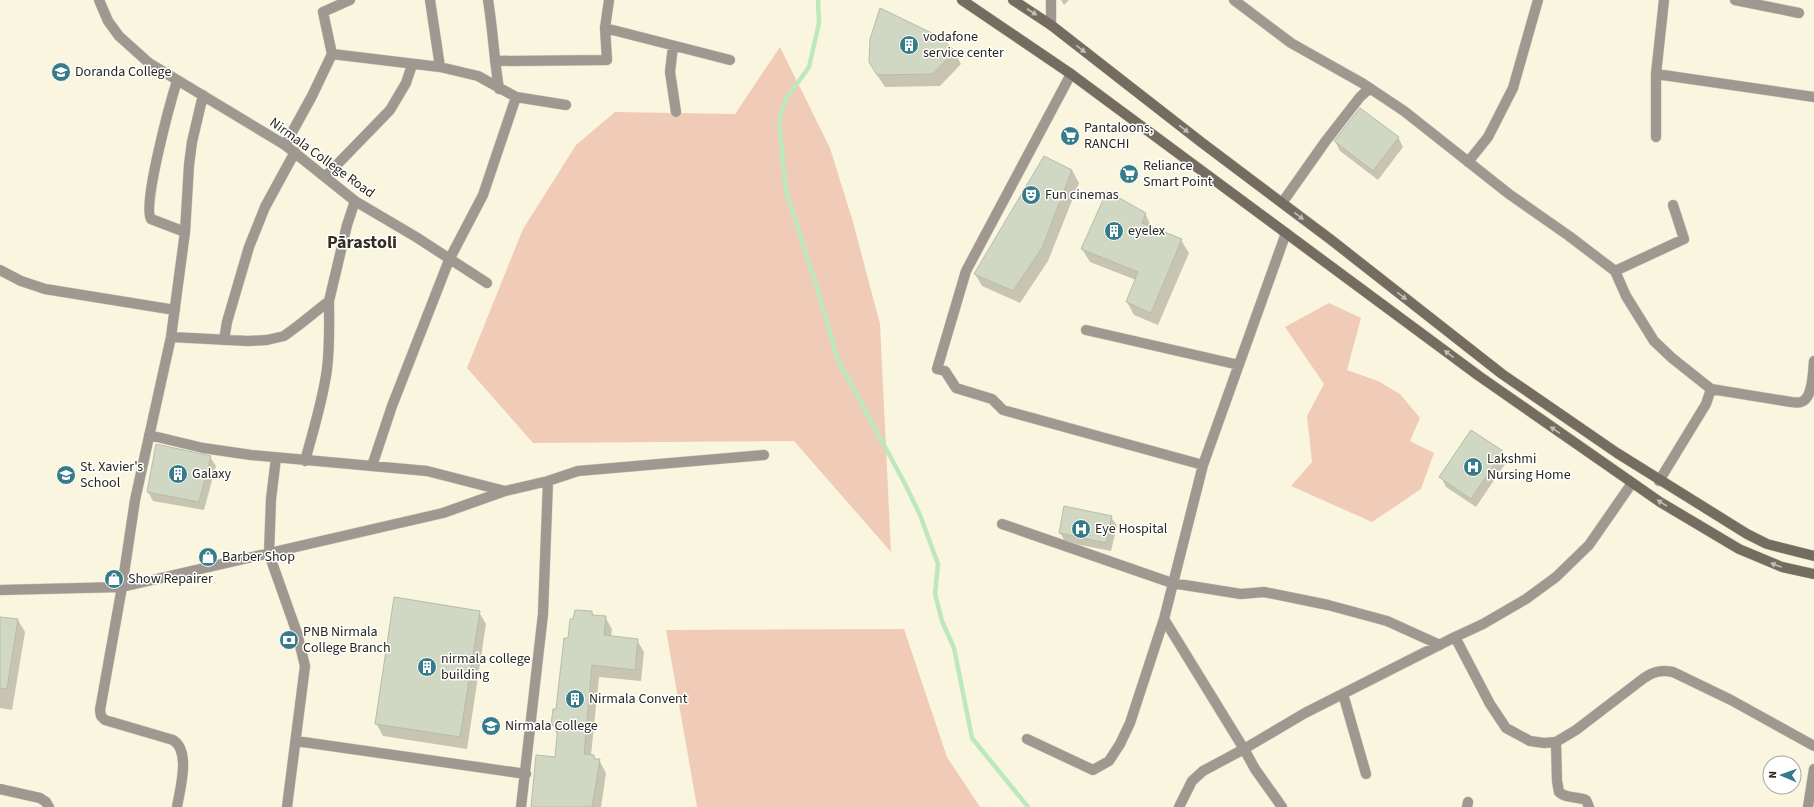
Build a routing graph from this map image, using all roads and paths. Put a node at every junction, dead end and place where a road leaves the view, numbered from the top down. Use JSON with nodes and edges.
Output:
{"nodes":[{"id":1,"x":99,"y":0,"type":"edge"},
{"id":2,"x":350,"y":0,"type":"edge"},
{"id":3,"x":430,"y":0,"type":"edge"},
{"id":4,"x":488,"y":0,"type":"edge"},
{"id":5,"x":609,"y":0,"type":"edge"},
{"id":6,"x":962,"y":0,"type":"edge"},
{"id":7,"x":1013,"y":0,"type":"edge"},
{"id":8,"x":1051,"y":0,"type":"edge"},
{"id":9,"x":1234,"y":0,"type":"edge"},
{"id":10,"x":1538,"y":0,"type":"edge"},
{"id":11,"x":1664,"y":0,"type":"edge"},
{"id":12,"x":1735,"y":0,"type":"edge"},
{"id":13,"x":1799,"y":13,"type":"dead end"},
{"id":14,"x":1051,"y":25,"type":"junction"},
{"id":15,"x":605,"y":28,"type":"junction"},
{"id":16,"x":673,"y":46,"type":"junction"},
{"id":17,"x":332,"y":54,"type":"junction"},
{"id":18,"x":730,"y":60,"type":"dead end"},
{"id":19,"x":495,"y":61,"type":"junction"},
{"id":20,"x":412,"y":64,"type":"junction"},
{"id":21,"x":440,"y":67,"type":"junction"},
{"id":22,"x":1071,"y":74,"type":"junction"},
{"id":23,"x":1656,"y":74,"type":"junction"},
{"id":24,"x":177,"y":81,"type":"junction"},
{"id":25,"x":1370,"y":88,"type":"junction"},
{"id":26,"x":499,"y":89,"type":"junction"},
{"id":27,"x":203,"y":95,"type":"junction"},
{"id":28,"x":516,"y":97,"type":"junction"},
{"id":29,"x":1814,"y":97,"type":"edge"},
{"id":30,"x":566,"y":105,"type":"dead end"},
{"id":31,"x":676,"y":112,"type":"dead end"},
{"id":32,"x":1656,"y":138,"type":"dead end"},
{"id":33,"x":285,"y":145,"type":"junction"},
{"id":34,"x":295,"y":152,"type":"junction"},
{"id":35,"x":1468,"y":162,"type":"junction"},
{"id":36,"x":325,"y":177,"type":"junction"},
{"id":37,"x":355,"y":201,"type":"junction"},
{"id":38,"x":1282,"y":203,"type":"junction"},
{"id":39,"x":1673,"y":205,"type":"dead end"},
{"id":40,"x":185,"y":232,"type":"junction"},
{"id":41,"x":1286,"y":233,"type":"junction"},
{"id":42,"x":449,"y":260,"type":"junction"},
{"id":43,"x":0,"y":270,"type":"edge"},
{"id":44,"x":1615,"y":271,"type":"junction"},
{"id":45,"x":487,"y":283,"type":"dead end"},
{"id":46,"x":329,"y":301,"type":"junction"},
{"id":47,"x":175,"y":310,"type":"junction"},
{"id":48,"x":1086,"y":330,"type":"dead end"},
{"id":49,"x":171,"y":337,"type":"junction"},
{"id":50,"x":224,"y":340,"type":"junction"},
{"id":51,"x":1814,"y":361,"type":"edge"},
{"id":52,"x":1239,"y":365,"type":"junction"},
{"id":53,"x":1711,"y":389,"type":"junction"},
{"id":54,"x":149,"y":435,"type":"junction"},
{"id":55,"x":764,"y":455,"type":"dead end"},
{"id":56,"x":276,"y":458,"type":"junction"},
{"id":57,"x":305,"y":461,"type":"junction"},
{"id":58,"x":1203,"y":465,"type":"junction"},
{"id":59,"x":372,"y":466,"type":"junction"},
{"id":60,"x":548,"y":481,"type":"junction"},
{"id":61,"x":1659,"y":481,"type":"junction"},
{"id":62,"x":1632,"y":483,"type":"junction"},
{"id":63,"x":504,"y":491,"type":"junction"},
{"id":64,"x":1002,"y":524,"type":"dead end"},
{"id":65,"x":269,"y":554,"type":"junction"},
{"id":66,"x":1814,"y":556,"type":"edge"},
{"id":67,"x":1814,"y":574,"type":"edge"},
{"id":68,"x":1172,"y":583,"type":"junction"},
{"id":69,"x":122,"y":587,"type":"junction"},
{"id":70,"x":0,"y":590,"type":"edge"},
{"id":71,"x":1164,"y":619,"type":"junction"},
{"id":72,"x":1455,"y":637,"type":"junction"},
{"id":73,"x":1440,"y":645,"type":"junction"},
{"id":74,"x":1343,"y":694,"type":"junction"},
{"id":75,"x":1027,"y":739,"type":"dead end"},
{"id":76,"x":296,"y":741,"type":"junction"},
{"id":77,"x":1556,"y":742,"type":"junction"},
{"id":78,"x":1814,"y":746,"type":"edge"},
{"id":79,"x":1244,"y":749,"type":"junction"},
{"id":80,"x":1814,"y":769,"type":"edge"},
{"id":81,"x":526,"y":774,"type":"junction"},
{"id":82,"x":1366,"y":774,"type":"dead end"},
{"id":83,"x":0,"y":789,"type":"edge"},
{"id":84,"x":48,"y":807,"type":"edge"},
{"id":85,"x":177,"y":807,"type":"edge"},
{"id":86,"x":287,"y":807,"type":"edge"},
{"id":87,"x":521,"y":807,"type":"edge"},
{"id":88,"x":1179,"y":807,"type":"edge"},
{"id":89,"x":1282,"y":807,"type":"edge"},
{"id":90,"x":1589,"y":807,"type":"edge"},
{"id":91,"x":1808,"y":807,"type":"edge"}],
"edges":[{"from":1,"to":24,"type":"street","name":"Nirmala College Road"},
{"from":2,"to":17,"type":"street"},
{"from":3,"to":21,"type":"street"},
{"from":4,"to":19,"type":"street"},
{"from":5,"to":15,"type":"street"},
{"from":6,"to":22,"type":"main road"},
{"from":7,"to":14,"type":"main road","one_way":true},
{"from":8,"to":14,"type":"street"},
{"from":9,"to":25,"type":"street"},
{"from":10,"to":35,"type":"street"},
{"from":11,"to":23,"type":"street"},
{"from":12,"to":13,"type":"street"},
{"from":14,"to":38,"type":"main road","one_way":true},
{"from":15,"to":16,"type":"street"},
{"from":15,"to":19,"type":"street"},
{"from":16,"to":18,"type":"street"},
{"from":16,"to":31,"type":"street"},
{"from":17,"to":20,"type":"street"},
{"from":17,"to":33,"type":"street"},
{"from":19,"to":26,"type":"street"},
{"from":20,"to":21,"type":"street"},
{"from":20,"to":36,"type":"street"},
{"from":21,"to":26,"type":"street"},
{"from":22,"to":41,"type":"main road"},
{"from":22,"to":58,"type":"street"},
{"from":23,"to":29,"type":"street"},
{"from":23,"to":32,"type":"street"},
{"from":24,"to":27,"type":"street","name":"Nirmala College Road"},
{"from":24,"to":40,"type":"street"},
{"from":25,"to":35,"type":"street"},
{"from":25,"to":38,"type":"street"},
{"from":26,"to":28,"type":"street"},
{"from":27,"to":33,"type":"street","name":"Nirmala College Road"},
{"from":27,"to":40,"type":"street"},
{"from":28,"to":30,"type":"street"},
{"from":28,"to":42,"type":"street"},
{"from":33,"to":34,"type":"street","name":"Nirmala College Road"},
{"from":34,"to":36,"type":"street","name":"Nirmala College Road"},
{"from":34,"to":50,"type":"street"},
{"from":35,"to":44,"type":"street"},
{"from":36,"to":37,"type":"street","name":"Nirmala College Road"},
{"from":37,"to":42,"type":"street","name":"Nirmala College Road"},
{"from":37,"to":46,"type":"street"},
{"from":38,"to":61,"type":"main road","one_way":true},
{"from":39,"to":44,"type":"street"},
{"from":40,"to":47,"type":"street"},
{"from":41,"to":52,"type":"street"},
{"from":62,"to":41,"type":"main road","one_way":true},
{"from":42,"to":45,"type":"street","name":"Nirmala College Road"},
{"from":42,"to":59,"type":"street"},
{"from":43,"to":47,"type":"street"},
{"from":44,"to":53,"type":"street"},
{"from":46,"to":50,"type":"street"},
{"from":46,"to":57,"type":"street"},
{"from":47,"to":49,"type":"street"},
{"from":48,"to":52,"type":"street"},
{"from":49,"to":50,"type":"street"},
{"from":49,"to":54,"type":"street"},
{"from":51,"to":53,"type":"street"},
{"from":52,"to":58,"type":"street"},
{"from":53,"to":61,"type":"street"},
{"from":54,"to":56,"type":"street"},
{"from":54,"to":69,"type":"street"},
{"from":55,"to":60,"type":"street"},
{"from":56,"to":57,"type":"street"},
{"from":56,"to":65,"type":"street"},
{"from":57,"to":59,"type":"street"},
{"from":58,"to":68,"type":"street"},
{"from":59,"to":63,"type":"street"},
{"from":60,"to":63,"type":"street"},
{"from":60,"to":81,"type":"street"},
{"from":61,"to":66,"type":"main road"},
{"from":67,"to":62,"type":"main road","one_way":true},
{"from":62,"to":72,"type":"street"},
{"from":63,"to":65,"type":"street"},
{"from":64,"to":68,"type":"street"},
{"from":65,"to":69,"type":"street"},
{"from":65,"to":76,"type":"street"},
{"from":68,"to":71,"type":"street"},
{"from":68,"to":73,"type":"street"},
{"from":69,"to":70,"type":"street"},
{"from":69,"to":85,"type":"street"},
{"from":71,"to":75,"type":"street"},
{"from":71,"to":79,"type":"street"},
{"from":72,"to":73,"type":"street"},
{"from":72,"to":77,"type":"street"},
{"from":73,"to":74,"type":"street"},
{"from":74,"to":79,"type":"street"},
{"from":74,"to":82,"type":"street"},
{"from":76,"to":81,"type":"street"},
{"from":76,"to":86,"type":"street"},
{"from":77,"to":78,"type":"street"},
{"from":77,"to":90,"type":"street"},
{"from":79,"to":88,"type":"street"},
{"from":79,"to":89,"type":"street"},
{"from":80,"to":91,"type":"street"},
{"from":81,"to":87,"type":"street"},
{"from":83,"to":84,"type":"street"}]}
